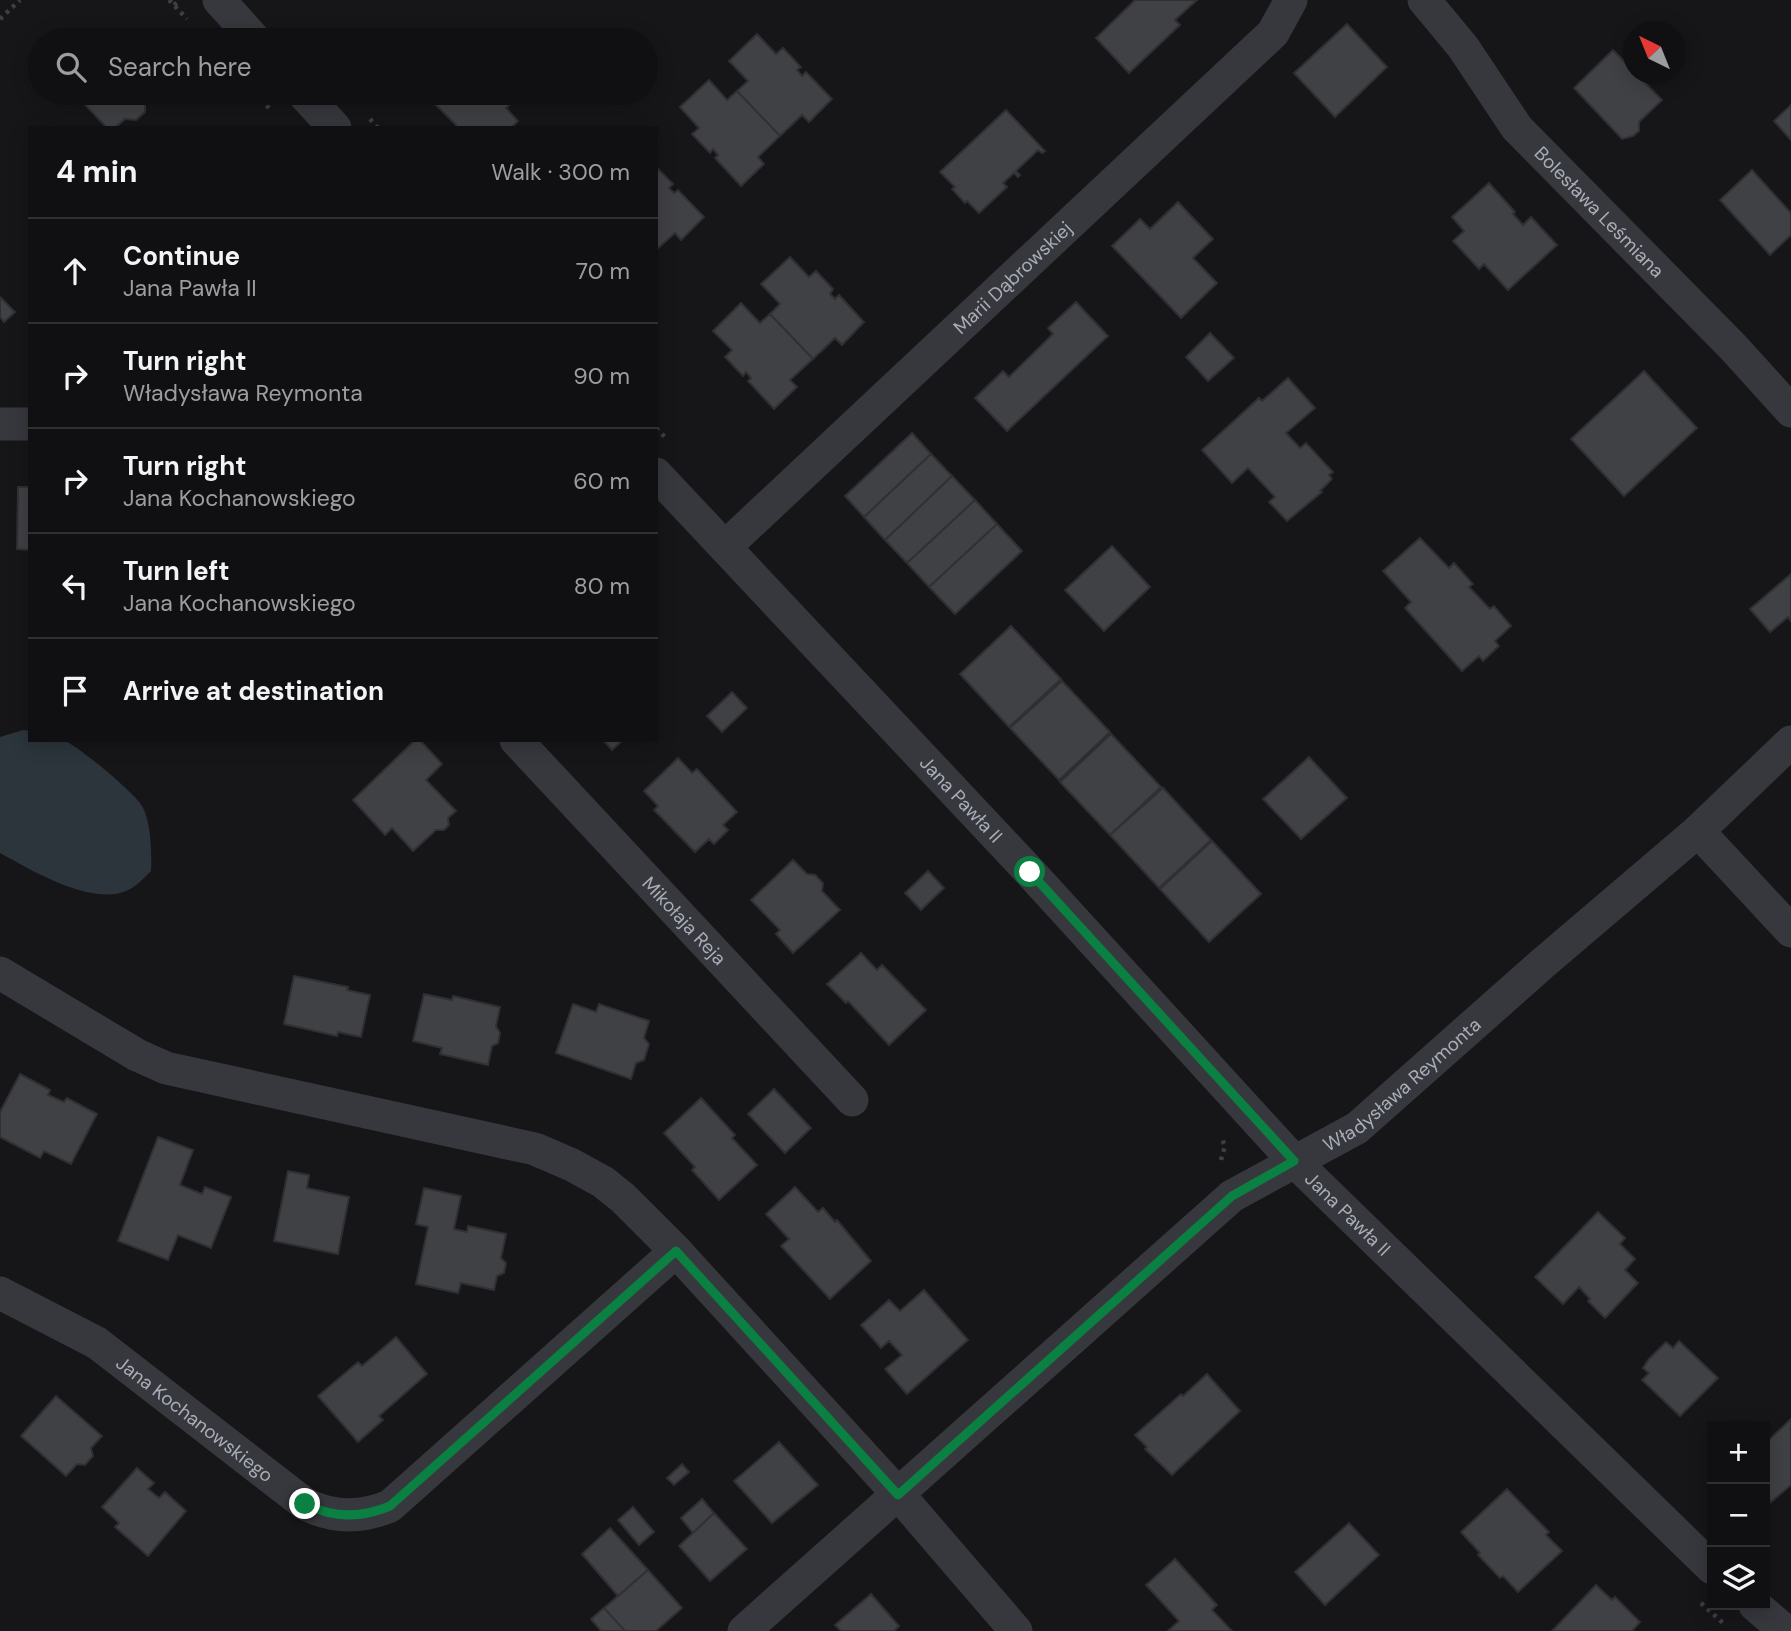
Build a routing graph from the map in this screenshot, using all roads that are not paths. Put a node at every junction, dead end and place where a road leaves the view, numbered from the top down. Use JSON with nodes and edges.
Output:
{"nodes":[{"id":1,"x":219,"y":0,"type":"edge"},
{"id":2,"x":1291,"y":0,"type":"edge"},
{"id":3,"x":1424,"y":0,"type":"edge"},
{"id":4,"x":244,"y":28,"type":"edge"},
{"id":5,"x":314,"y":105,"type":"edge"},
{"id":6,"x":333,"y":126,"type":"edge"},
{"id":7,"x":1791,"y":411,"type":"edge"},
{"id":8,"x":0,"y":424,"type":"edge"},
{"id":9,"x":28,"y":424,"type":"edge"},
{"id":10,"x":658,"y":476,"type":"edge"},
{"id":11,"x":724,"y":547,"type":"junction"},
{"id":12,"x":518,"y":742,"type":"edge"},
{"id":13,"x":1791,"y":742,"type":"edge"},
{"id":14,"x":1698,"y":831,"type":"junction"},
{"id":15,"x":1791,"y":931,"type":"edge"},
{"id":16,"x":0,"y":973,"type":"edge"},
{"id":17,"x":852,"y":1100,"type":"dead end"},
{"id":18,"x":1294,"y":1161,"type":"junction"},
{"id":19,"x":676,"y":1251,"type":"junction"},
{"id":20,"x":0,"y":1293,"type":"edge"},
{"id":21,"x":898,"y":1495,"type":"junction"},
{"id":22,"x":1707,"y":1563,"type":"edge"},
{"id":23,"x":1761,"y":1610,"type":"edge"},
{"id":24,"x":744,"y":1631,"type":"edge"},
{"id":25,"x":1017,"y":1631,"type":"edge"},
{"id":26,"x":1785,"y":1631,"type":"edge"}],
"edges":[{"from":1,"to":4,"type":"street"},
{"from":2,"to":11,"type":"street","name":"Marii Dąbrowskiej"},
{"from":3,"to":7,"type":"street","name":"Bolesława Leśmiana"},
{"from":5,"to":6,"type":"street"},
{"from":8,"to":9,"type":"street"},
{"from":10,"to":11,"type":"street","name":"Jana Pawła II"},
{"from":11,"to":18,"type":"street","name":"Jana Pawła II"},
{"from":12,"to":17,"type":"street","name":"Mikołaja Reja"},
{"from":13,"to":14,"type":"street","name":"Władysława Reymonta"},
{"from":14,"to":15,"type":"street"},
{"from":14,"to":18,"type":"street","name":"Władysława Reymonta"},
{"from":16,"to":19,"type":"street"},
{"from":18,"to":21,"type":"street","name":"Władysława Reymonta"},
{"from":18,"to":22,"type":"street","name":"Jana Pawła II"},
{"from":19,"to":20,"type":"street","name":"Jana Kochanowskiego"},
{"from":19,"to":21,"type":"street"},
{"from":21,"to":24,"type":"street","name":"Władysława Reymonta"},
{"from":21,"to":25,"type":"street"},
{"from":23,"to":26,"type":"street"}]}
